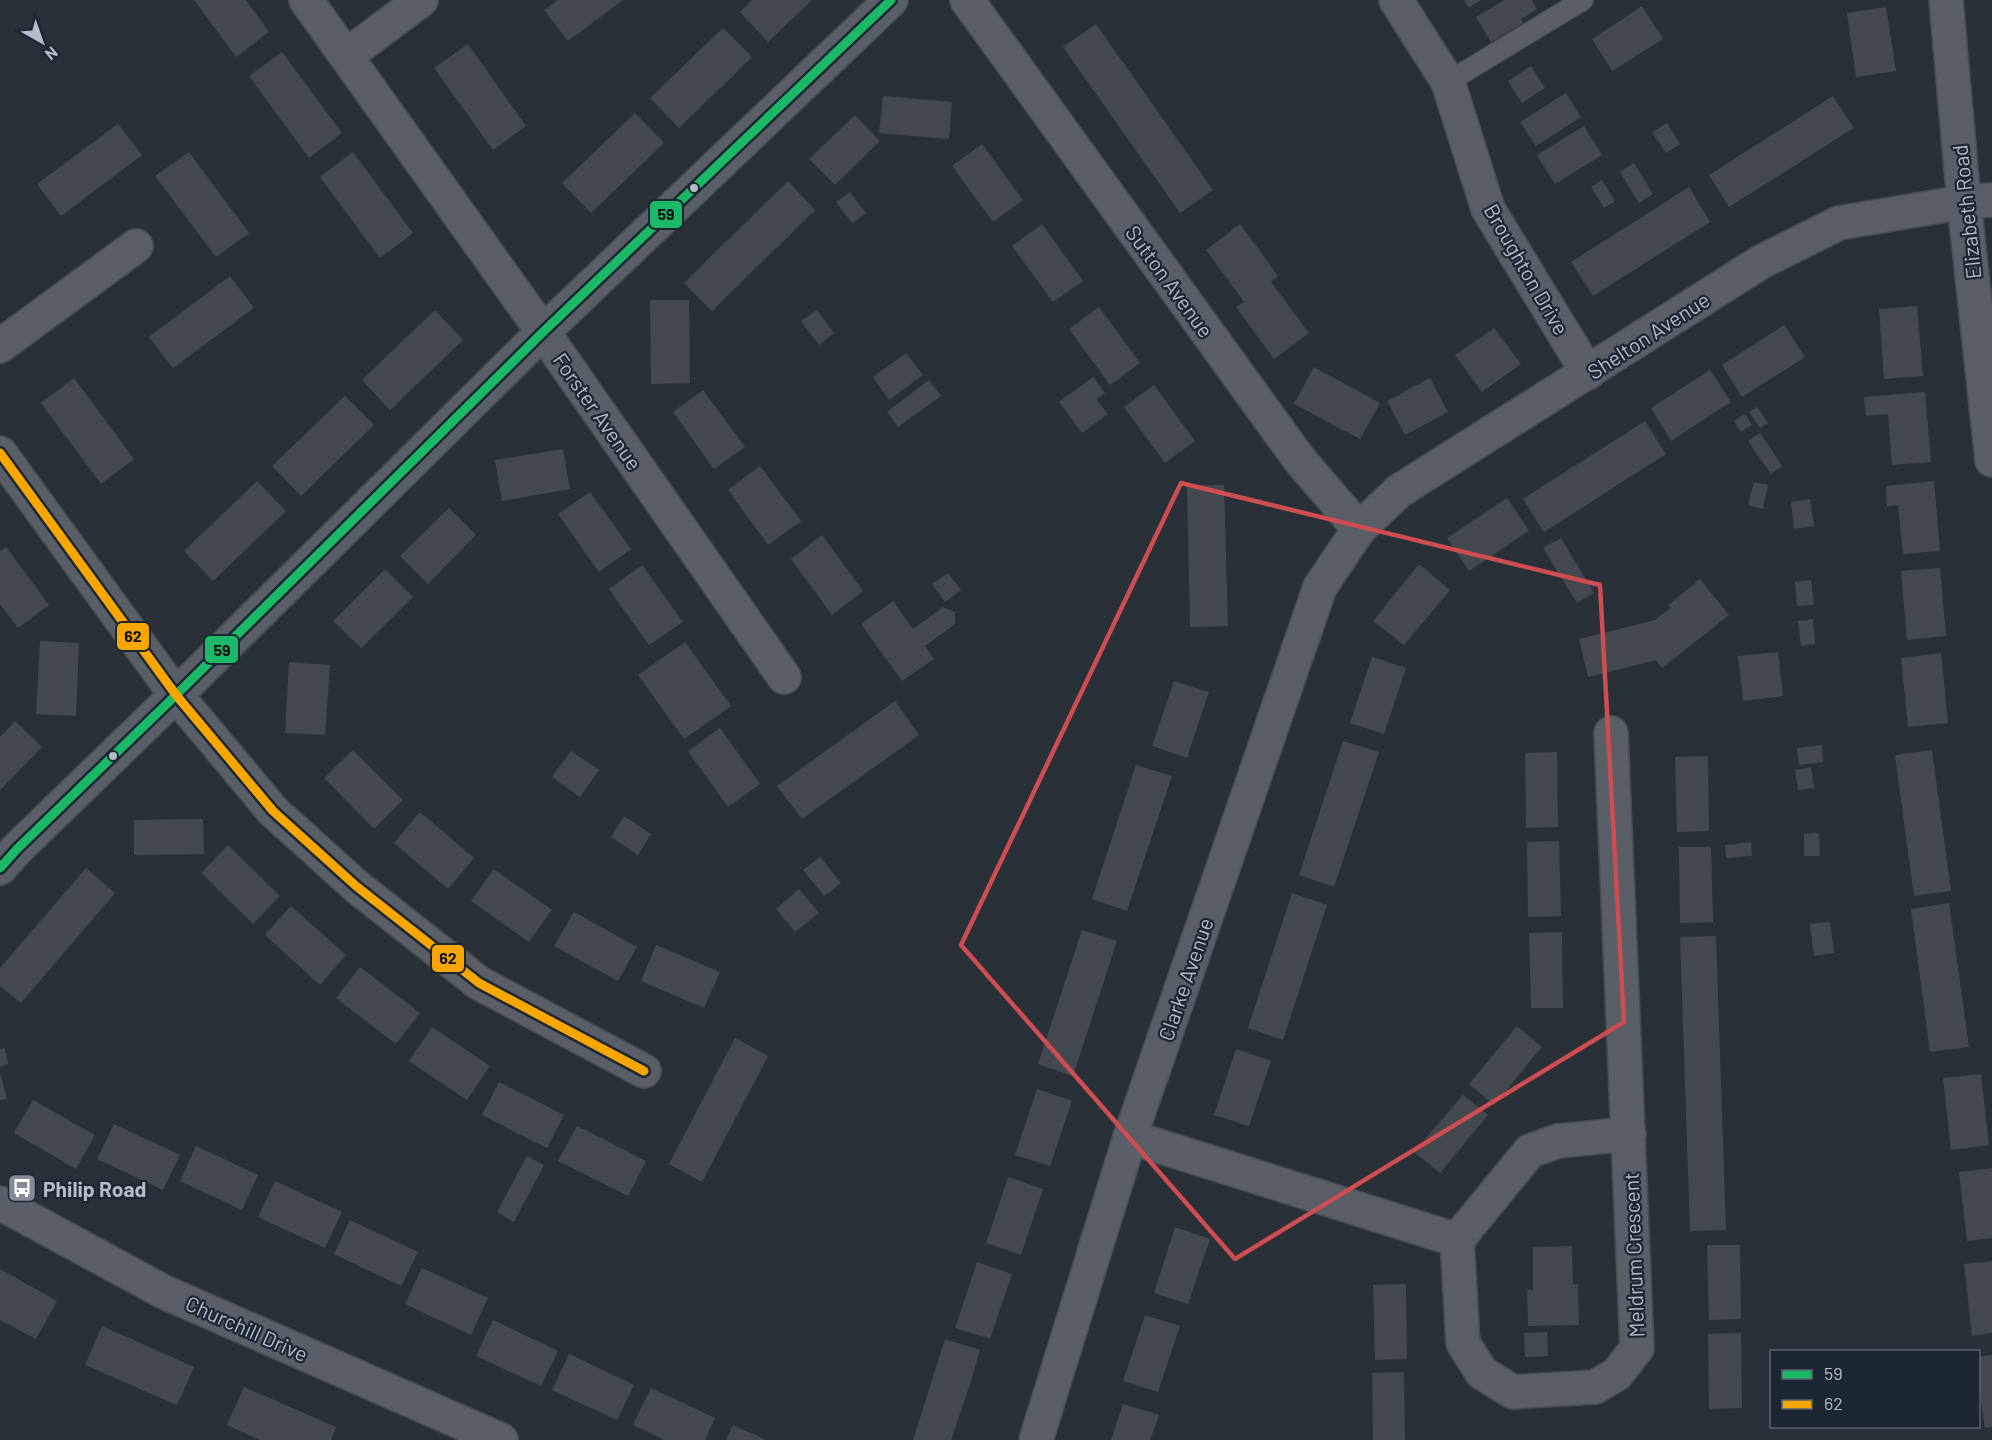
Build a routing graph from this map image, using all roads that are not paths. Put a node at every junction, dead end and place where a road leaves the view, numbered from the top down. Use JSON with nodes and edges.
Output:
{"nodes":[{"id":1,"x":306,"y":0,"type":"edge"},
{"id":2,"x":421,"y":0,"type":"edge"},
{"id":3,"x":891,"y":0,"type":"edge"},
{"id":4,"x":967,"y":0,"type":"edge"},
{"id":5,"x":1396,"y":0,"type":"edge"},
{"id":6,"x":1583,"y":0,"type":"edge"},
{"id":7,"x":1946,"y":0,"type":"edge"},
{"id":8,"x":346,"y":56,"type":"junction"},
{"id":9,"x":1448,"y":82,"type":"junction"},
{"id":10,"x":1978,"y":201,"type":"edge"},
{"id":11,"x":136,"y":246,"type":"dead end"},
{"id":12,"x":543,"y":332,"type":"junction"},
{"id":13,"x":0,"y":346,"type":"edge"},
{"id":14,"x":1588,"y":373,"type":"junction"},
{"id":15,"x":0,"y":453,"type":"edge"},
{"id":16,"x":1992,"y":460,"type":"edge"},
{"id":17,"x":1359,"y":529,"type":"junction"},
{"id":18,"x":784,"y":677,"type":"dead end"},
{"id":19,"x":176,"y":695,"type":"junction"},
{"id":20,"x":1611,"y":733,"type":"dead end"},
{"id":21,"x":0,"y":868,"type":"edge"},
{"id":22,"x":644,"y":1071,"type":"dead end"},
{"id":23,"x":1629,"y":1134,"type":"junction"},
{"id":24,"x":1130,"y":1137,"type":"junction"},
{"id":25,"x":0,"y":1203,"type":"edge"},
{"id":26,"x":1457,"y":1240,"type":"junction"},
{"id":27,"x":501,"y":1440,"type":"edge"},
{"id":28,"x":1036,"y":1440,"type":"edge"}],
"edges":[{"from":1,"to":8,"type":"street","name":"Forster Avenue"},
{"from":2,"to":8,"type":"street"},
{"from":3,"to":12,"type":"street"},
{"from":4,"to":17,"type":"street","name":"Sutton Avenue"},
{"from":5,"to":9,"type":"street","name":"Broughton Drive"},
{"from":6,"to":9,"type":"lane"},
{"from":7,"to":10,"type":"street","name":"Elizabeth Road"},
{"from":8,"to":12,"type":"street","name":"Forster Avenue"},
{"from":9,"to":14,"type":"street","name":"Broughton Drive"},
{"from":10,"to":14,"type":"street","name":"Shelton Avenue"},
{"from":10,"to":16,"type":"street","name":"Elizabeth Road"},
{"from":11,"to":13,"type":"street"},
{"from":12,"to":18,"type":"street","name":"Forster Avenue"},
{"from":12,"to":19,"type":"street"},
{"from":14,"to":17,"type":"street","name":"Shelton Avenue"},
{"from":15,"to":19,"type":"street"},
{"from":17,"to":24,"type":"street","name":"Clarke Avenue"},
{"from":19,"to":21,"type":"street"},
{"from":19,"to":22,"type":"street"},
{"from":20,"to":23,"type":"street","name":"Meldrum Crescent"},
{"from":23,"to":26,"type":"street"},
{"from":23,"to":26,"type":"street","name":"Meldrum Crescent"},
{"from":24,"to":26,"type":"street"},
{"from":24,"to":28,"type":"street","name":"Clarke Avenue"},
{"from":25,"to":27,"type":"street","name":"Churchill Drive"}]}
